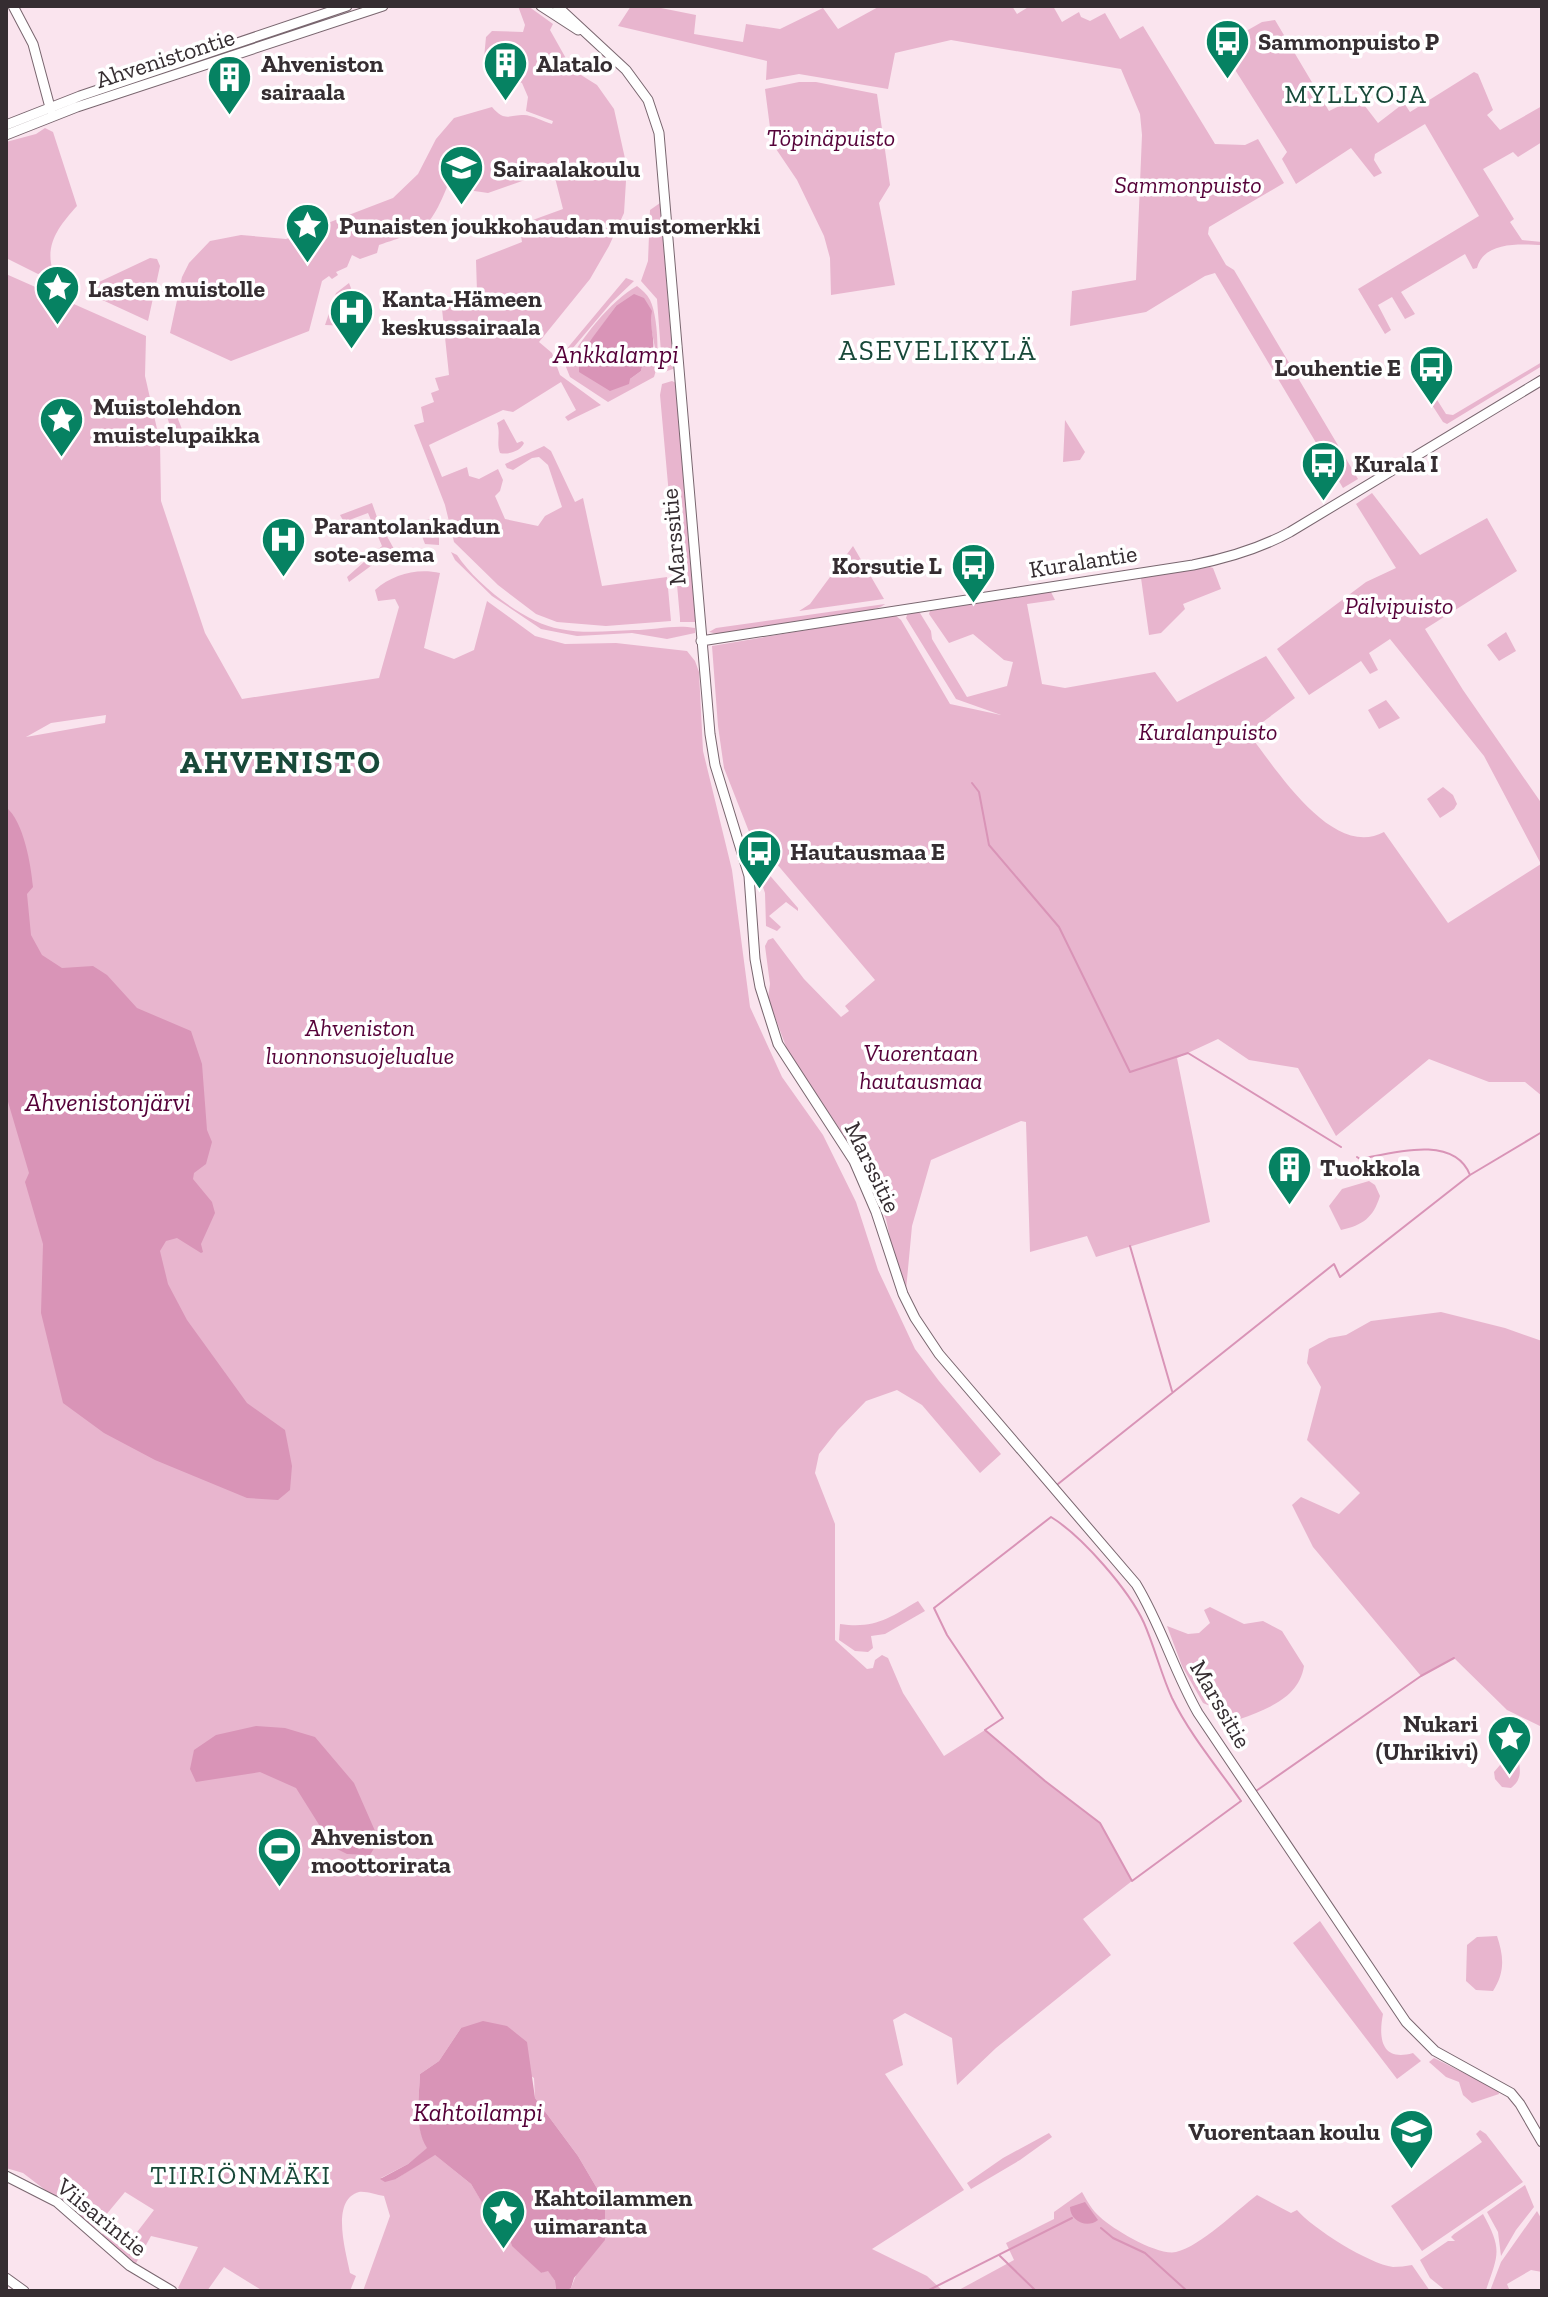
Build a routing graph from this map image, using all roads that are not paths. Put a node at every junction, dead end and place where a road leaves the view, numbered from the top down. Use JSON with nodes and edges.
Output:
{"nodes":[{"id":1,"x":13,"y":6,"type":"edge"},
{"id":2,"x":347,"y":6,"type":"edge"},
{"id":3,"x":383,"y":6,"type":"edge"},
{"id":4,"x":541,"y":6,"type":"edge"},
{"id":5,"x":557,"y":6,"type":"edge"},
{"id":6,"x":585,"y":34,"type":"junction"},
{"id":7,"x":51,"y":108,"type":"junction"},
{"id":8,"x":63,"y":108,"type":"junction"},
{"id":9,"x":6,"y":125,"type":"edge"},
{"id":10,"x":6,"y":135,"type":"edge"},
{"id":11,"x":1542,"y":380,"type":"edge"},
{"id":12,"x":701,"y":641,"type":"junction"},
{"id":13,"x":1542,"y":2142,"type":"edge"},
{"id":14,"x":6,"y":2176,"type":"edge"},
{"id":15,"x":6,"y":2278,"type":"edge"},
{"id":16,"x":24,"y":2291,"type":"edge"},
{"id":17,"x":172,"y":2291,"type":"edge"}],
"edges":[{"from":1,"to":7,"type":"main road"},
{"from":2,"to":8,"type":"main road","name":"Ahvenistontie"},
{"from":3,"to":8,"type":"main road","name":"Ahvenistontie"},
{"from":4,"to":6,"type":"main road","name":"Marssitie"},
{"from":5,"to":6,"type":"main road","name":"Marssitie"},
{"from":6,"to":12,"type":"main road","name":"Marssitie"},
{"from":7,"to":8,"type":"main road"},
{"from":7,"to":8,"type":"main road","name":"Ahvenistontie"},
{"from":7,"to":9,"type":"main road","name":"Ahvenistontie"},
{"from":7,"to":10,"type":"main road","name":"Ahvenistontie"},
{"from":11,"to":12,"type":"main road","name":"Kuralantie"},
{"from":12,"to":13,"type":"main road","name":"Marssitie"},
{"from":14,"to":17,"type":"main road","name":"Viisarintie"},
{"from":15,"to":16,"type":"main road"}]}
